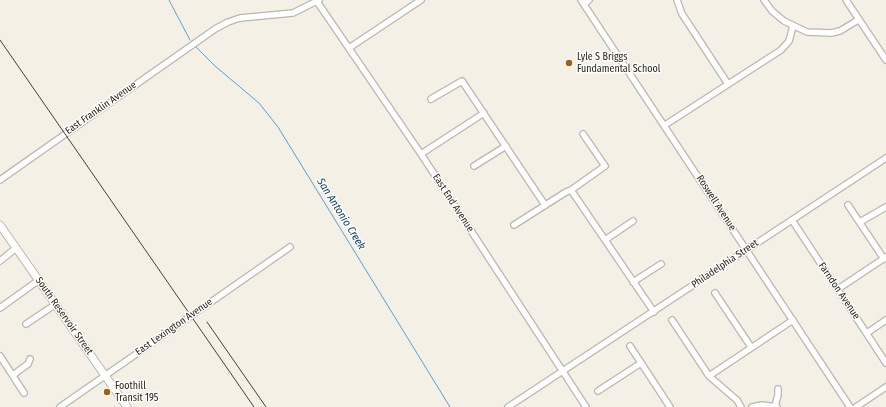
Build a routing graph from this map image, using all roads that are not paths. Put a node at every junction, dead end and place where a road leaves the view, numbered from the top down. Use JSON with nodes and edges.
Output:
{"nodes":[{"id":1,"x":318,"y":0,"type":"edge"},
{"id":2,"x":421,"y":0,"type":"edge"},
{"id":3,"x":589,"y":0,"type":"edge"},
{"id":4,"x":677,"y":0,"type":"edge"},
{"id":5,"x":764,"y":0,"type":"edge"},
{"id":6,"x":846,"y":0,"type":"edge"},
{"id":7,"x":582,"y":2,"type":"edge"},
{"id":8,"x":858,"y":20,"type":"junction"},
{"id":9,"x":793,"y":26,"type":"junction"},
{"id":10,"x":349,"y":48,"type":"junction"},
{"id":11,"x":886,"y":60,"type":"edge"},
{"id":12,"x":728,"y":84,"type":"junction"},
{"id":13,"x":431,"y":99,"type":"dead end"},
{"id":14,"x":484,"y":113,"type":"junction"},
{"id":15,"x":665,"y":125,"type":"junction"},
{"id":16,"x":583,"y":134,"type":"dead end"},
{"id":17,"x":506,"y":146,"type":"junction"},
{"id":18,"x":421,"y":154,"type":"junction"},
{"id":19,"x":886,"y":158,"type":"edge"},
{"id":20,"x":474,"y":166,"type":"dead end"},
{"id":21,"x":0,"y":180,"type":"edge"},
{"id":22,"x":571,"y":190,"type":"junction"},
{"id":23,"x":545,"y":205,"type":"junction"},
{"id":24,"x":848,"y":205,"type":"dead end"},
{"id":25,"x":886,"y":207,"type":"edge"},
{"id":26,"x":792,"y":220,"type":"junction"},
{"id":27,"x":633,"y":221,"type":"dead end"},
{"id":28,"x":860,"y":222,"type":"junction"},
{"id":29,"x":0,"y":225,"type":"edge"},
{"id":30,"x":514,"y":225,"type":"dead end"},
{"id":31,"x":605,"y":240,"type":"junction"},
{"id":32,"x":16,"y":248,"type":"junction"},
{"id":33,"x":290,"y":248,"type":"dead end"},
{"id":34,"x":747,"y":249,"type":"junction"},
{"id":35,"x":885,"y":258,"type":"edge"},
{"id":36,"x":0,"y":261,"type":"edge"},
{"id":37,"x":661,"y":264,"type":"dead end"},
{"id":38,"x":39,"y":280,"type":"junction"},
{"id":39,"x":634,"y":282,"type":"junction"},
{"id":40,"x":838,"y":289,"type":"junction"},
{"id":41,"x":715,"y":293,"type":"dead end"},
{"id":42,"x":56,"y":304,"type":"junction"},
{"id":43,"x":0,"y":308,"type":"edge"},
{"id":44,"x":654,"y":312,"type":"junction"},
{"id":45,"x":672,"y":320,"type":"dead end"},
{"id":46,"x":793,"y":320,"type":"junction"},
{"id":47,"x":886,"y":320,"type":"edge"},
{"id":48,"x":26,"y":324,"type":"dead end"},
{"id":49,"x":867,"y":333,"type":"junction"},
{"id":50,"x":630,"y":346,"type":"dead end"},
{"id":51,"x":751,"y":348,"type":"junction"},
{"id":52,"x":0,"y":356,"type":"edge"},
{"id":53,"x":30,"y":358,"type":"dead end"},
{"id":54,"x":641,"y":363,"type":"junction"},
{"id":55,"x":886,"y":363,"type":"edge"},
{"id":56,"x":563,"y":371,"type":"junction"},
{"id":57,"x":105,"y":374,"type":"junction"},
{"id":58,"x":13,"y":375,"type":"junction"},
{"id":59,"x":709,"y":376,"type":"junction"},
{"id":60,"x":886,"y":387,"type":"edge"},
{"id":61,"x":778,"y":389,"type":"dead end"},
{"id":62,"x":598,"y":391,"type":"dead end"},
{"id":63,"x":24,"y":393,"type":"dead end"},
{"id":64,"x":666,"y":406,"type":"edge"},
{"id":65,"x":60,"y":407,"type":"edge"},
{"id":66,"x":126,"y":407,"type":"edge"},
{"id":67,"x":508,"y":407,"type":"edge"},
{"id":68,"x":586,"y":407,"type":"edge"},
{"id":69,"x":741,"y":407,"type":"edge"},
{"id":70,"x":752,"y":407,"type":"edge"},
{"id":71,"x":776,"y":407,"type":"edge"},
{"id":72,"x":850,"y":407,"type":"edge"},
{"id":73,"x":856,"y":407,"type":"edge"}],
"edges":[{"from":1,"to":10,"type":"street","name":"East End Avenue"},
{"from":1,"to":21,"type":"street","name":"East Franklin Avenue"},
{"from":2,"to":10,"type":"street"},
{"from":3,"to":7,"type":"street"},
{"from":4,"to":12,"type":"street"},
{"from":5,"to":9,"type":"street"},
{"from":6,"to":8,"type":"street"},
{"from":7,"to":15,"type":"street","name":"Roswell Avenue"},
{"from":8,"to":9,"type":"street"},
{"from":8,"to":11,"type":"street"},
{"from":9,"to":12,"type":"street"},
{"from":10,"to":18,"type":"street","name":"East End Avenue"},
{"from":12,"to":15,"type":"street"},
{"from":13,"to":14,"type":"street"},
{"from":14,"to":17,"type":"street"},
{"from":14,"to":18,"type":"street"},
{"from":15,"to":34,"type":"street","name":"Roswell Avenue"},
{"from":16,"to":22,"type":"street"},
{"from":17,"to":20,"type":"street"},
{"from":17,"to":23,"type":"street"},
{"from":18,"to":56,"type":"street","name":"East End Avenue"},
{"from":19,"to":26,"type":"street","name":"Philadelphia Street"},
{"from":22,"to":23,"type":"street"},
{"from":22,"to":31,"type":"street"},
{"from":23,"to":30,"type":"street"},
{"from":24,"to":28,"type":"street"},
{"from":25,"to":28,"type":"street"},
{"from":26,"to":34,"type":"street","name":"Philadelphia Street"},
{"from":26,"to":40,"type":"street","name":"Farndon Avenue"},
{"from":27,"to":31,"type":"street"},
{"from":28,"to":35,"type":"street"},
{"from":29,"to":32,"type":"main road","name":"South Reservoir Street"},
{"from":31,"to":39,"type":"street"},
{"from":32,"to":36,"type":"street"},
{"from":32,"to":38,"type":"main road","name":"South Reservoir Street"},
{"from":33,"to":57,"type":"street","name":"East Lexington Avenue"},
{"from":34,"to":44,"type":"street","name":"Philadelphia Street"},
{"from":34,"to":46,"type":"street","name":"Roswell Avenue"},
{"from":35,"to":40,"type":"street"},
{"from":37,"to":39,"type":"street"},
{"from":38,"to":42,"type":"main road","name":"South Reservoir Street"},
{"from":38,"to":43,"type":"street"},
{"from":39,"to":44,"type":"street"},
{"from":40,"to":49,"type":"street","name":"Farndon Avenue"},
{"from":41,"to":51,"type":"street"},
{"from":42,"to":48,"type":"street"},
{"from":42,"to":57,"type":"main road","name":"South Reservoir Street"},
{"from":44,"to":56,"type":"street","name":"Philadelphia Street"},
{"from":45,"to":59,"type":"street"},
{"from":46,"to":51,"type":"street"},
{"from":46,"to":72,"type":"street","name":"Roswell Avenue"},
{"from":47,"to":49,"type":"street"},
{"from":49,"to":55,"type":"street","name":"Farndon Avenue"},
{"from":50,"to":54,"type":"street"},
{"from":51,"to":59,"type":"street"},
{"from":52,"to":58,"type":"street"},
{"from":53,"to":58,"type":"street"},
{"from":54,"to":62,"type":"street"},
{"from":54,"to":64,"type":"street"},
{"from":56,"to":67,"type":"street","name":"Philadelphia Street"},
{"from":56,"to":68,"type":"street","name":"East End Avenue"},
{"from":57,"to":65,"type":"street","name":"East Lexington Avenue"},
{"from":57,"to":66,"type":"main road","name":"South Reservoir Street"},
{"from":58,"to":63,"type":"street"},
{"from":59,"to":69,"type":"street"},
{"from":60,"to":73,"type":"street"},
{"from":61,"to":71,"type":"street"},
{"from":70,"to":71,"type":"street"}]}
